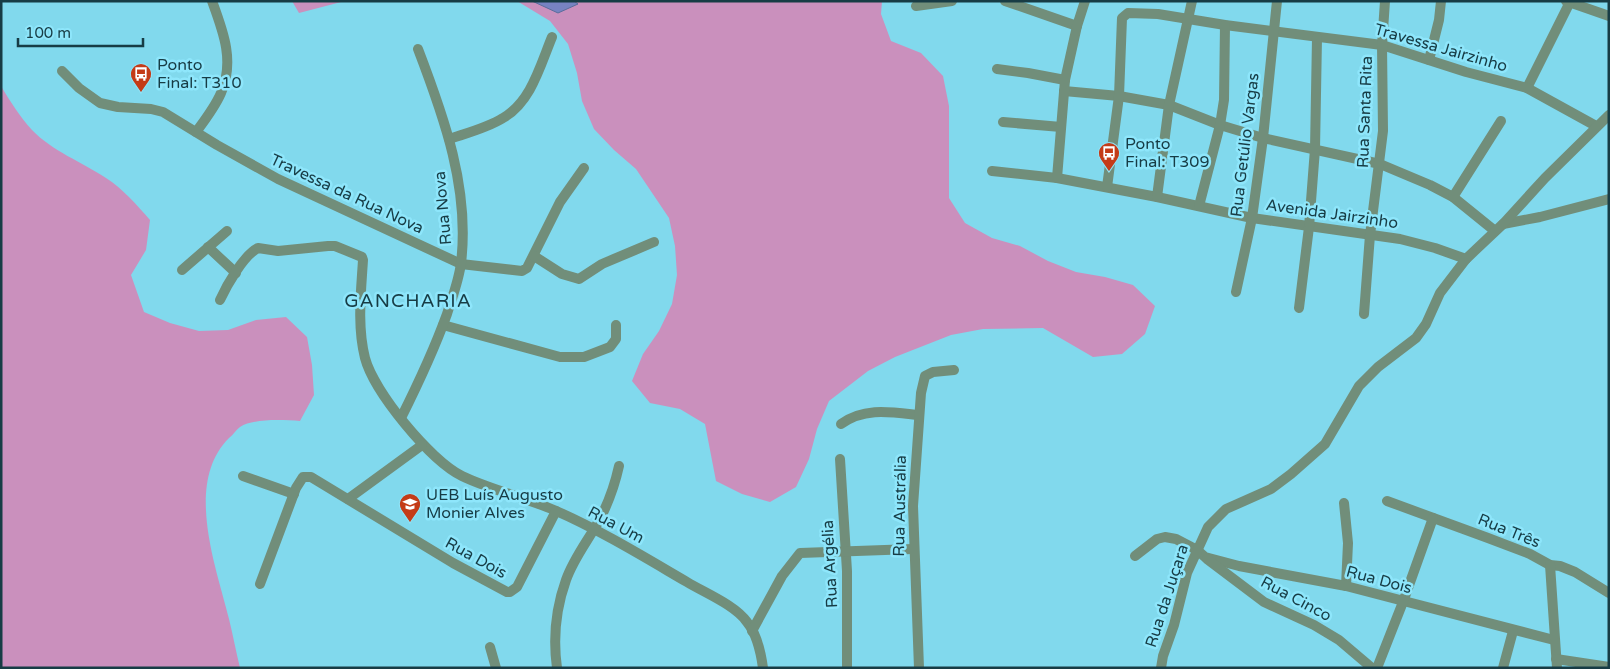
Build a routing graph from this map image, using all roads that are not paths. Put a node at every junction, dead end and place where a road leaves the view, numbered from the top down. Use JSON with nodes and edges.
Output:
{"nodes":[{"id":1,"x":212,"y":1,"type":"edge"},
{"id":2,"x":952,"y":1,"type":"edge"},
{"id":3,"x":1005,"y":1,"type":"edge"},
{"id":4,"x":1085,"y":1,"type":"edge"},
{"id":5,"x":1192,"y":1,"type":"edge"},
{"id":6,"x":1277,"y":1,"type":"edge"},
{"id":7,"x":1385,"y":1,"type":"edge"},
{"id":8,"x":1441,"y":1,"type":"edge"},
{"id":9,"x":1568,"y":2,"type":"edge"},
{"id":10,"x":916,"y":6,"type":"dead end"},
{"id":11,"x":1609,"y":16,"type":"edge"},
{"id":12,"x":1188,"y":18,"type":"junction"},
{"id":13,"x":1225,"y":25,"type":"junction"},
{"id":14,"x":1078,"y":26,"type":"junction"},
{"id":15,"x":1274,"y":30,"type":"junction"},
{"id":16,"x":552,"y":37,"type":"dead end"},
{"id":17,"x":1317,"y":38,"type":"junction"},
{"id":18,"x":1382,"y":45,"type":"junction"},
{"id":19,"x":418,"y":50,"type":"dead end"},
{"id":20,"x":1429,"y":60,"type":"junction"},
{"id":21,"x":997,"y":69,"type":"dead end"},
{"id":22,"x":62,"y":71,"type":"dead end"},
{"id":23,"x":1065,"y":80,"type":"junction"},
{"id":24,"x":1527,"y":88,"type":"junction"},
{"id":25,"x":1064,"y":91,"type":"junction"},
{"id":26,"x":1119,"y":96,"type":"junction"},
{"id":27,"x":1169,"y":105,"type":"junction"},
{"id":28,"x":1609,"y":115,"type":"edge"},
{"id":29,"x":1501,"y":121,"type":"dead end"},
{"id":30,"x":1003,"y":122,"type":"dead end"},
{"id":31,"x":1220,"y":125,"type":"junction"},
{"id":32,"x":1061,"y":126,"type":"junction"},
{"id":33,"x":1596,"y":126,"type":"junction"},
{"id":34,"x":196,"y":132,"type":"junction"},
{"id":35,"x":1263,"y":138,"type":"junction"},
{"id":36,"x":449,"y":139,"type":"junction"},
{"id":37,"x":1315,"y":149,"type":"junction"},
{"id":38,"x":1380,"y":164,"type":"junction"},
{"id":39,"x":584,"y":168,"type":"dead end"},
{"id":40,"x":992,"y":171,"type":"dead end"},
{"id":41,"x":1057,"y":178,"type":"junction"},
{"id":42,"x":1107,"y":187,"type":"junction"},
{"id":43,"x":1157,"y":197,"type":"junction"},
{"id":44,"x":1453,"y":197,"type":"junction"},
{"id":45,"x":1609,"y":199,"type":"edge"},
{"id":46,"x":1199,"y":206,"type":"junction"},
{"id":47,"x":1252,"y":218,"type":"junction"},
{"id":48,"x":1309,"y":227,"type":"junction"},
{"id":49,"x":1499,"y":227,"type":"junction"},
{"id":50,"x":227,"y":231,"type":"dead end"},
{"id":51,"x":1370,"y":235,"type":"junction"},
{"id":52,"x":654,"y":242,"type":"dead end"},
{"id":53,"x":208,"y":248,"type":"junction"},
{"id":54,"x":534,"y":256,"type":"junction"},
{"id":55,"x":1466,"y":260,"type":"junction"},
{"id":56,"x":461,"y":264,"type":"junction"},
{"id":57,"x":182,"y":270,"type":"dead end"},
{"id":58,"x":236,"y":273,"type":"junction"},
{"id":59,"x":1236,"y":292,"type":"dead end"},
{"id":60,"x":220,"y":300,"type":"dead end"},
{"id":61,"x":1299,"y":308,"type":"dead end"},
{"id":62,"x":1364,"y":314,"type":"dead end"},
{"id":63,"x":442,"y":325,"type":"junction"},
{"id":64,"x":616,"y":325,"type":"dead end"},
{"id":65,"x":954,"y":370,"type":"dead end"},
{"id":66,"x":918,"y":415,"type":"junction"},
{"id":67,"x":401,"y":418,"type":"junction"},
{"id":68,"x":841,"y":424,"type":"dead end"},
{"id":69,"x":422,"y":445,"type":"junction"},
{"id":70,"x":840,"y":459,"type":"dead end"},
{"id":71,"x":620,"y":466,"type":"dead end"},
{"id":72,"x":243,"y":476,"type":"dead end"},
{"id":73,"x":294,"y":494,"type":"junction"},
{"id":74,"x":348,"y":499,"type":"junction"},
{"id":75,"x":1387,"y":501,"type":"dead end"},
{"id":76,"x":1344,"y":503,"type":"dead end"},
{"id":77,"x":556,"y":511,"type":"junction"},
{"id":78,"x":1433,"y":518,"type":"junction"},
{"id":79,"x":594,"y":529,"type":"junction"},
{"id":80,"x":913,"y":549,"type":"junction"},
{"id":81,"x":847,"y":552,"type":"junction"},
{"id":82,"x":1201,"y":553,"type":"junction"},
{"id":83,"x":1135,"y":556,"type":"dead end"},
{"id":84,"x":1550,"y":565,"type":"junction"},
{"id":85,"x":260,"y":584,"type":"dead end"},
{"id":86,"x":1346,"y":586,"type":"junction"},
{"id":87,"x":1609,"y":593,"type":"edge"},
{"id":88,"x":1403,"y":602,"type":"junction"},
{"id":89,"x":752,"y":631,"type":"junction"},
{"id":90,"x":1513,"y":631,"type":"junction"},
{"id":91,"x":1554,"y":640,"type":"junction"},
{"id":92,"x":490,"y":646,"type":"dead end"},
{"id":93,"x":1557,"y":664,"type":"edge"},
{"id":94,"x":1609,"y":666,"type":"edge"},
{"id":95,"x":496,"y":668,"type":"edge"},
{"id":96,"x":557,"y":668,"type":"edge"},
{"id":97,"x":763,"y":668,"type":"edge"},
{"id":98,"x":847,"y":668,"type":"edge"},
{"id":99,"x":919,"y":668,"type":"edge"},
{"id":100,"x":1161,"y":668,"type":"edge"},
{"id":101,"x":1372,"y":668,"type":"edge"},
{"id":102,"x":1377,"y":668,"type":"edge"},
{"id":103,"x":1503,"y":668,"type":"edge"}],
"edges":[{"from":1,"to":34,"type":"street"},
{"from":2,"to":10,"type":"street"},
{"from":3,"to":14,"type":"street"},
{"from":4,"to":14,"type":"street"},
{"from":5,"to":12,"type":"street"},
{"from":6,"to":15,"type":"street","name":"Rua Getúlio Vargas"},
{"from":7,"to":18,"type":"street","name":"Rua Santa Rita"},
{"from":8,"to":20,"type":"street"},
{"from":9,"to":11,"type":"street"},
{"from":9,"to":24,"type":"street"},
{"from":12,"to":13,"type":"street","name":"Travessa Jairzinho"},
{"from":12,"to":26,"type":"street","name":"Travessa Jairzinho"},
{"from":12,"to":27,"type":"street"},
{"from":13,"to":15,"type":"street","name":"Travessa Jairzinho"},
{"from":13,"to":31,"type":"street"},
{"from":14,"to":23,"type":"street"},
{"from":15,"to":17,"type":"street","name":"Travessa Jairzinho"},
{"from":15,"to":35,"type":"street","name":"Rua Getúlio Vargas"},
{"from":16,"to":36,"type":"street"},
{"from":17,"to":18,"type":"street","name":"Travessa Jairzinho"},
{"from":17,"to":37,"type":"street"},
{"from":18,"to":20,"type":"street","name":"Travessa Jairzinho"},
{"from":18,"to":38,"type":"street","name":"Rua Santa Rita"},
{"from":19,"to":36,"type":"street","name":"Rua Nova"},
{"from":20,"to":24,"type":"street","name":"Travessa Jairzinho"},
{"from":21,"to":23,"type":"street"},
{"from":22,"to":34,"type":"street","name":"Travessa da Rua Nova"},
{"from":23,"to":25,"type":"street"},
{"from":24,"to":33,"type":"street","name":"Travessa Jairzinho"},
{"from":25,"to":26,"type":"street"},
{"from":25,"to":32,"type":"street"},
{"from":26,"to":27,"type":"street"},
{"from":26,"to":42,"type":"street"},
{"from":27,"to":31,"type":"street"},
{"from":27,"to":43,"type":"street"},
{"from":28,"to":33,"type":"street"},
{"from":29,"to":44,"type":"street"},
{"from":30,"to":32,"type":"street"},
{"from":31,"to":35,"type":"street"},
{"from":31,"to":46,"type":"street"},
{"from":32,"to":41,"type":"street"},
{"from":33,"to":49,"type":"street"},
{"from":34,"to":56,"type":"street","name":"Travessa da Rua Nova"},
{"from":35,"to":37,"type":"street"},
{"from":35,"to":47,"type":"street","name":"Rua Getúlio Vargas"},
{"from":36,"to":56,"type":"street","name":"Rua Nova"},
{"from":37,"to":38,"type":"street"},
{"from":37,"to":48,"type":"street"},
{"from":38,"to":44,"type":"street"},
{"from":38,"to":51,"type":"street","name":"Rua Santa Rita"},
{"from":39,"to":54,"type":"street","name":"Travessa da Rua Nova"},
{"from":40,"to":41,"type":"street","name":"Avenida Jairzinho"},
{"from":41,"to":42,"type":"street","name":"Avenida Jairzinho"},
{"from":42,"to":43,"type":"street","name":"Avenida Jairzinho"},
{"from":43,"to":46,"type":"street","name":"Avenida Jairzinho"},
{"from":44,"to":49,"type":"street"},
{"from":45,"to":49,"type":"street"},
{"from":46,"to":47,"type":"street","name":"Avenida Jairzinho"},
{"from":47,"to":48,"type":"street","name":"Avenida Jairzinho"},
{"from":47,"to":59,"type":"street","name":"Rua Getúlio Vargas"},
{"from":48,"to":51,"type":"street","name":"Avenida Jairzinho"},
{"from":48,"to":61,"type":"street"},
{"from":49,"to":55,"type":"street"},
{"from":50,"to":53,"type":"street"},
{"from":51,"to":55,"type":"street","name":"Avenida Jairzinho"},
{"from":51,"to":62,"type":"street","name":"Rua Santa Rita"},
{"from":52,"to":54,"type":"street"},
{"from":53,"to":57,"type":"street"},
{"from":53,"to":58,"type":"street"},
{"from":54,"to":56,"type":"street","name":"Travessa da Rua Nova"},
{"from":55,"to":82,"type":"street","name":"Rua da Juçara"},
{"from":56,"to":63,"type":"street","name":"Rua Nova"},
{"from":58,"to":60,"type":"street"},
{"from":58,"to":67,"type":"street","name":"Rua Um"},
{"from":63,"to":64,"type":"street"},
{"from":63,"to":67,"type":"street","name":"Rua Nova"},
{"from":65,"to":66,"type":"street","name":"Rua Austrália"},
{"from":66,"to":68,"type":"street"},
{"from":66,"to":80,"type":"street","name":"Rua Austrália"},
{"from":67,"to":69,"type":"street","name":"Rua Um"},
{"from":69,"to":74,"type":"street"},
{"from":69,"to":77,"type":"street","name":"Rua Um"},
{"from":70,"to":81,"type":"street","name":"Rua Argélia"},
{"from":71,"to":79,"type":"street"},
{"from":72,"to":73,"type":"street"},
{"from":73,"to":74,"type":"street","name":"Rua Dois"},
{"from":73,"to":85,"type":"street","name":"Rua Dois"},
{"from":74,"to":77,"type":"street","name":"Rua Dois"},
{"from":75,"to":78,"type":"street","name":"Rua Três"},
{"from":76,"to":86,"type":"street"},
{"from":77,"to":79,"type":"street","name":"Rua Um"},
{"from":78,"to":84,"type":"street","name":"Rua Três"},
{"from":78,"to":88,"type":"street"},
{"from":79,"to":89,"type":"street","name":"Rua Um"},
{"from":79,"to":96,"type":"street"},
{"from":80,"to":81,"type":"street"},
{"from":80,"to":99,"type":"street","name":"Rua Austrália"},
{"from":81,"to":89,"type":"street"},
{"from":81,"to":98,"type":"street","name":"Rua Argélia"},
{"from":82,"to":83,"type":"street"},
{"from":82,"to":86,"type":"street","name":"Rua Dois"},
{"from":82,"to":100,"type":"street","name":"Rua da Juçara"},
{"from":82,"to":101,"type":"street","name":"Rua Cinco"},
{"from":84,"to":87,"type":"street"},
{"from":84,"to":91,"type":"street","name":"Rua Três"},
{"from":86,"to":88,"type":"street","name":"Rua Dois"},
{"from":88,"to":90,"type":"street","name":"Rua Dois"},
{"from":88,"to":102,"type":"street"},
{"from":89,"to":97,"type":"street","name":"Rua Um"},
{"from":90,"to":91,"type":"street","name":"Rua Dois"},
{"from":90,"to":103,"type":"street"},
{"from":91,"to":93,"type":"street","name":"Rua Três"},
{"from":92,"to":95,"type":"street"},
{"from":93,"to":94,"type":"street"}]}
